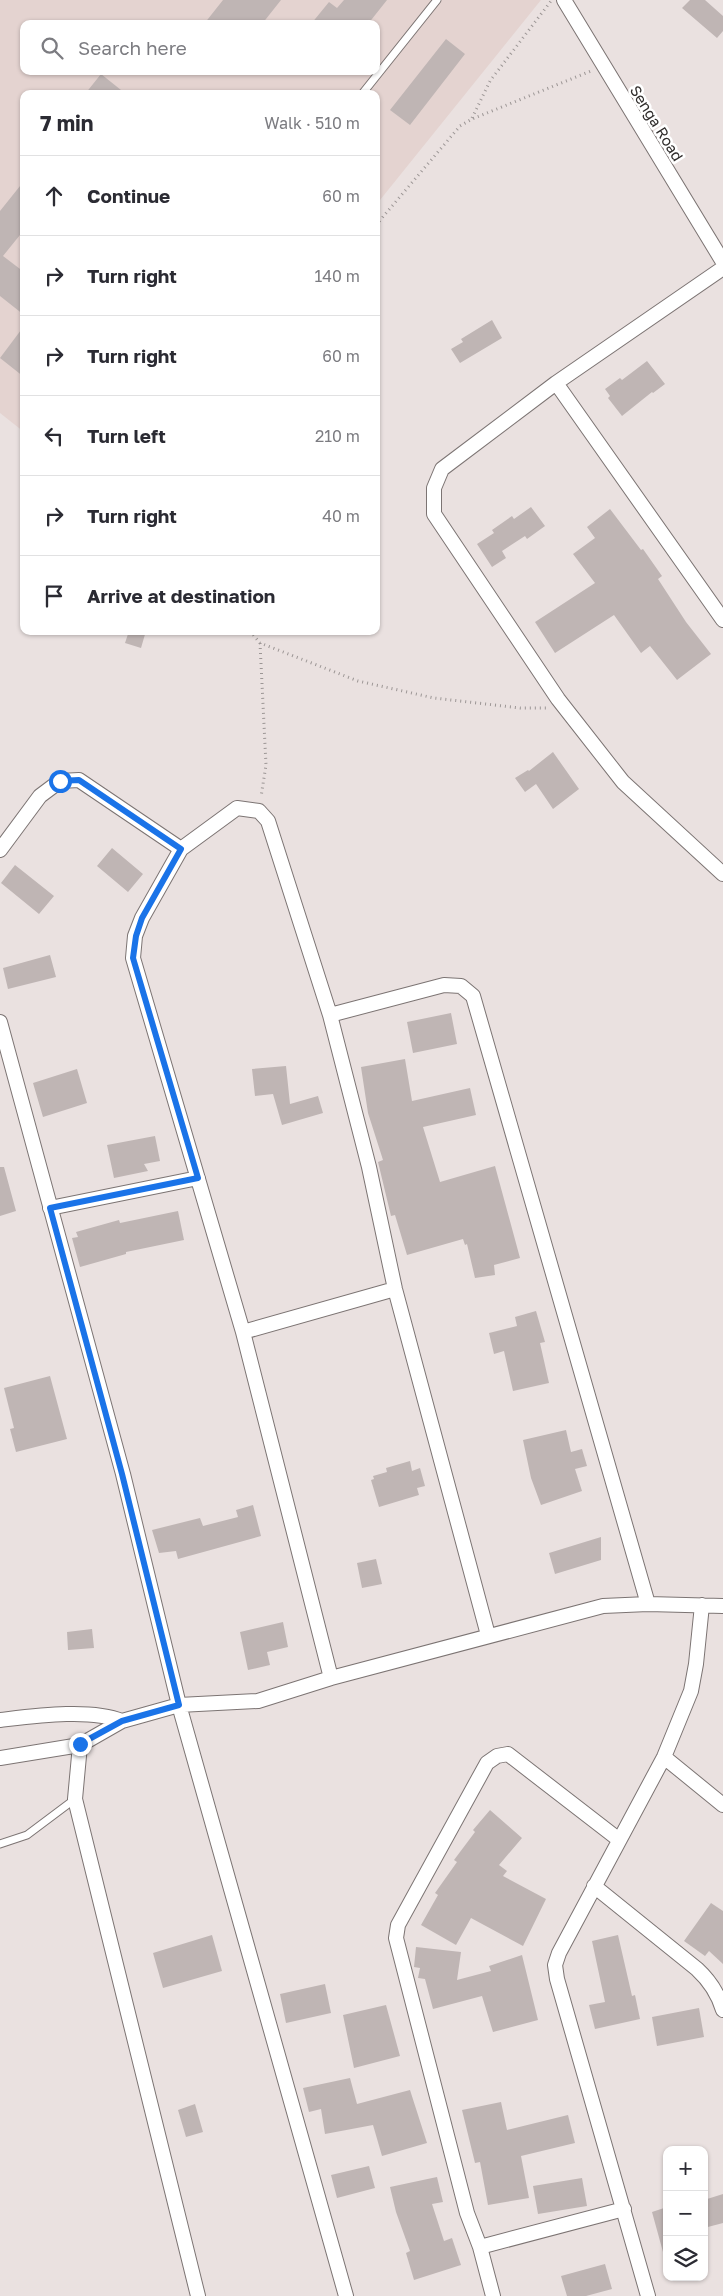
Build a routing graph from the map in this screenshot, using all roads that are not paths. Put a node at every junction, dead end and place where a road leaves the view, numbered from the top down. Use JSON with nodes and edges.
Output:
{"nodes":[{"id":1,"x":437,"y":0,"type":"edge"},
{"id":2,"x":564,"y":0,"type":"edge"},
{"id":3,"x":380,"y":71,"type":"edge"},
{"id":4,"x":377,"y":75,"type":"edge"},
{"id":5,"x":365,"y":90,"type":"edge"},
{"id":6,"x":723,"y":262,"type":"edge"},
{"id":7,"x":723,"y":268,"type":"edge"},
{"id":8,"x":556,"y":383,"type":"junction"},
{"id":9,"x":723,"y":620,"type":"edge"},
{"id":10,"x":181,"y":849,"type":"junction"},
{"id":11,"x":0,"y":850,"type":"edge"},
{"id":12,"x":723,"y":874,"type":"edge"},
{"id":13,"x":330,"y":1015,"type":"junction"},
{"id":14,"x":0,"y":1022,"type":"edge"},
{"id":15,"x":198,"y":1178,"type":"junction"},
{"id":16,"x":50,"y":1208,"type":"junction"},
{"id":17,"x":396,"y":1289,"type":"junction"},
{"id":18,"x":243,"y":1332,"type":"junction"},
{"id":19,"x":648,"y":1604,"type":"junction"},
{"id":20,"x":702,"y":1605,"type":"junction"},
{"id":21,"x":723,"y":1606,"type":"edge"},
{"id":22,"x":488,"y":1635,"type":"junction"},
{"id":23,"x":331,"y":1678,"type":"junction"},
{"id":24,"x":179,"y":1705,"type":"junction"},
{"id":25,"x":0,"y":1720,"type":"edge"},
{"id":26,"x":122,"y":1721,"type":"junction"},
{"id":27,"x":80,"y":1744,"type":"junction"},
{"id":28,"x":664,"y":1757,"type":"junction"},
{"id":29,"x":0,"y":1758,"type":"edge"},
{"id":30,"x":75,"y":1799,"type":"junction"},
{"id":31,"x":723,"y":1805,"type":"edge"},
{"id":32,"x":618,"y":1839,"type":"junction"},
{"id":33,"x":0,"y":1844,"type":"edge"},
{"id":34,"x":594,"y":1886,"type":"junction"},
{"id":35,"x":723,"y":2010,"type":"edge"},
{"id":36,"x":624,"y":2210,"type":"junction"},
{"id":37,"x":480,"y":2247,"type":"junction"},
{"id":38,"x":198,"y":2296,"type":"edge"},
{"id":39,"x":346,"y":2296,"type":"edge"},
{"id":40,"x":493,"y":2296,"type":"edge"},
{"id":41,"x":648,"y":2296,"type":"edge"}],
"edges":[{"from":1,"to":3,"type":"lane"},
{"from":2,"to":6,"type":"street","name":"Senga Road"},
{"from":4,"to":5,"type":"lane"},
{"from":7,"to":8,"type":"street"},
{"from":8,"to":9,"type":"street"},
{"from":8,"to":12,"type":"street"},
{"from":10,"to":11,"type":"street"},
{"from":10,"to":13,"type":"street"},
{"from":10,"to":15,"type":"street"},
{"from":13,"to":17,"type":"street"},
{"from":13,"to":19,"type":"street"},
{"from":14,"to":16,"type":"street"},
{"from":15,"to":16,"type":"street"},
{"from":15,"to":18,"type":"street"},
{"from":16,"to":24,"type":"street"},
{"from":17,"to":18,"type":"street"},
{"from":17,"to":22,"type":"street"},
{"from":18,"to":23,"type":"street"},
{"from":19,"to":20,"type":"street"},
{"from":19,"to":22,"type":"street"},
{"from":20,"to":21,"type":"street"},
{"from":20,"to":28,"type":"street"},
{"from":22,"to":23,"type":"street"},
{"from":23,"to":24,"type":"street"},
{"from":24,"to":26,"type":"street"},
{"from":24,"to":39,"type":"street"},
{"from":25,"to":26,"type":"street"},
{"from":26,"to":27,"type":"street"},
{"from":27,"to":29,"type":"street"},
{"from":27,"to":30,"type":"street"},
{"from":28,"to":31,"type":"street"},
{"from":28,"to":32,"type":"street"},
{"from":30,"to":33,"type":"lane"},
{"from":30,"to":38,"type":"street"},
{"from":32,"to":34,"type":"street"},
{"from":32,"to":37,"type":"street"},
{"from":34,"to":35,"type":"street"},
{"from":34,"to":36,"type":"street"},
{"from":36,"to":37,"type":"street"},
{"from":36,"to":41,"type":"street"},
{"from":37,"to":40,"type":"street"}]}
